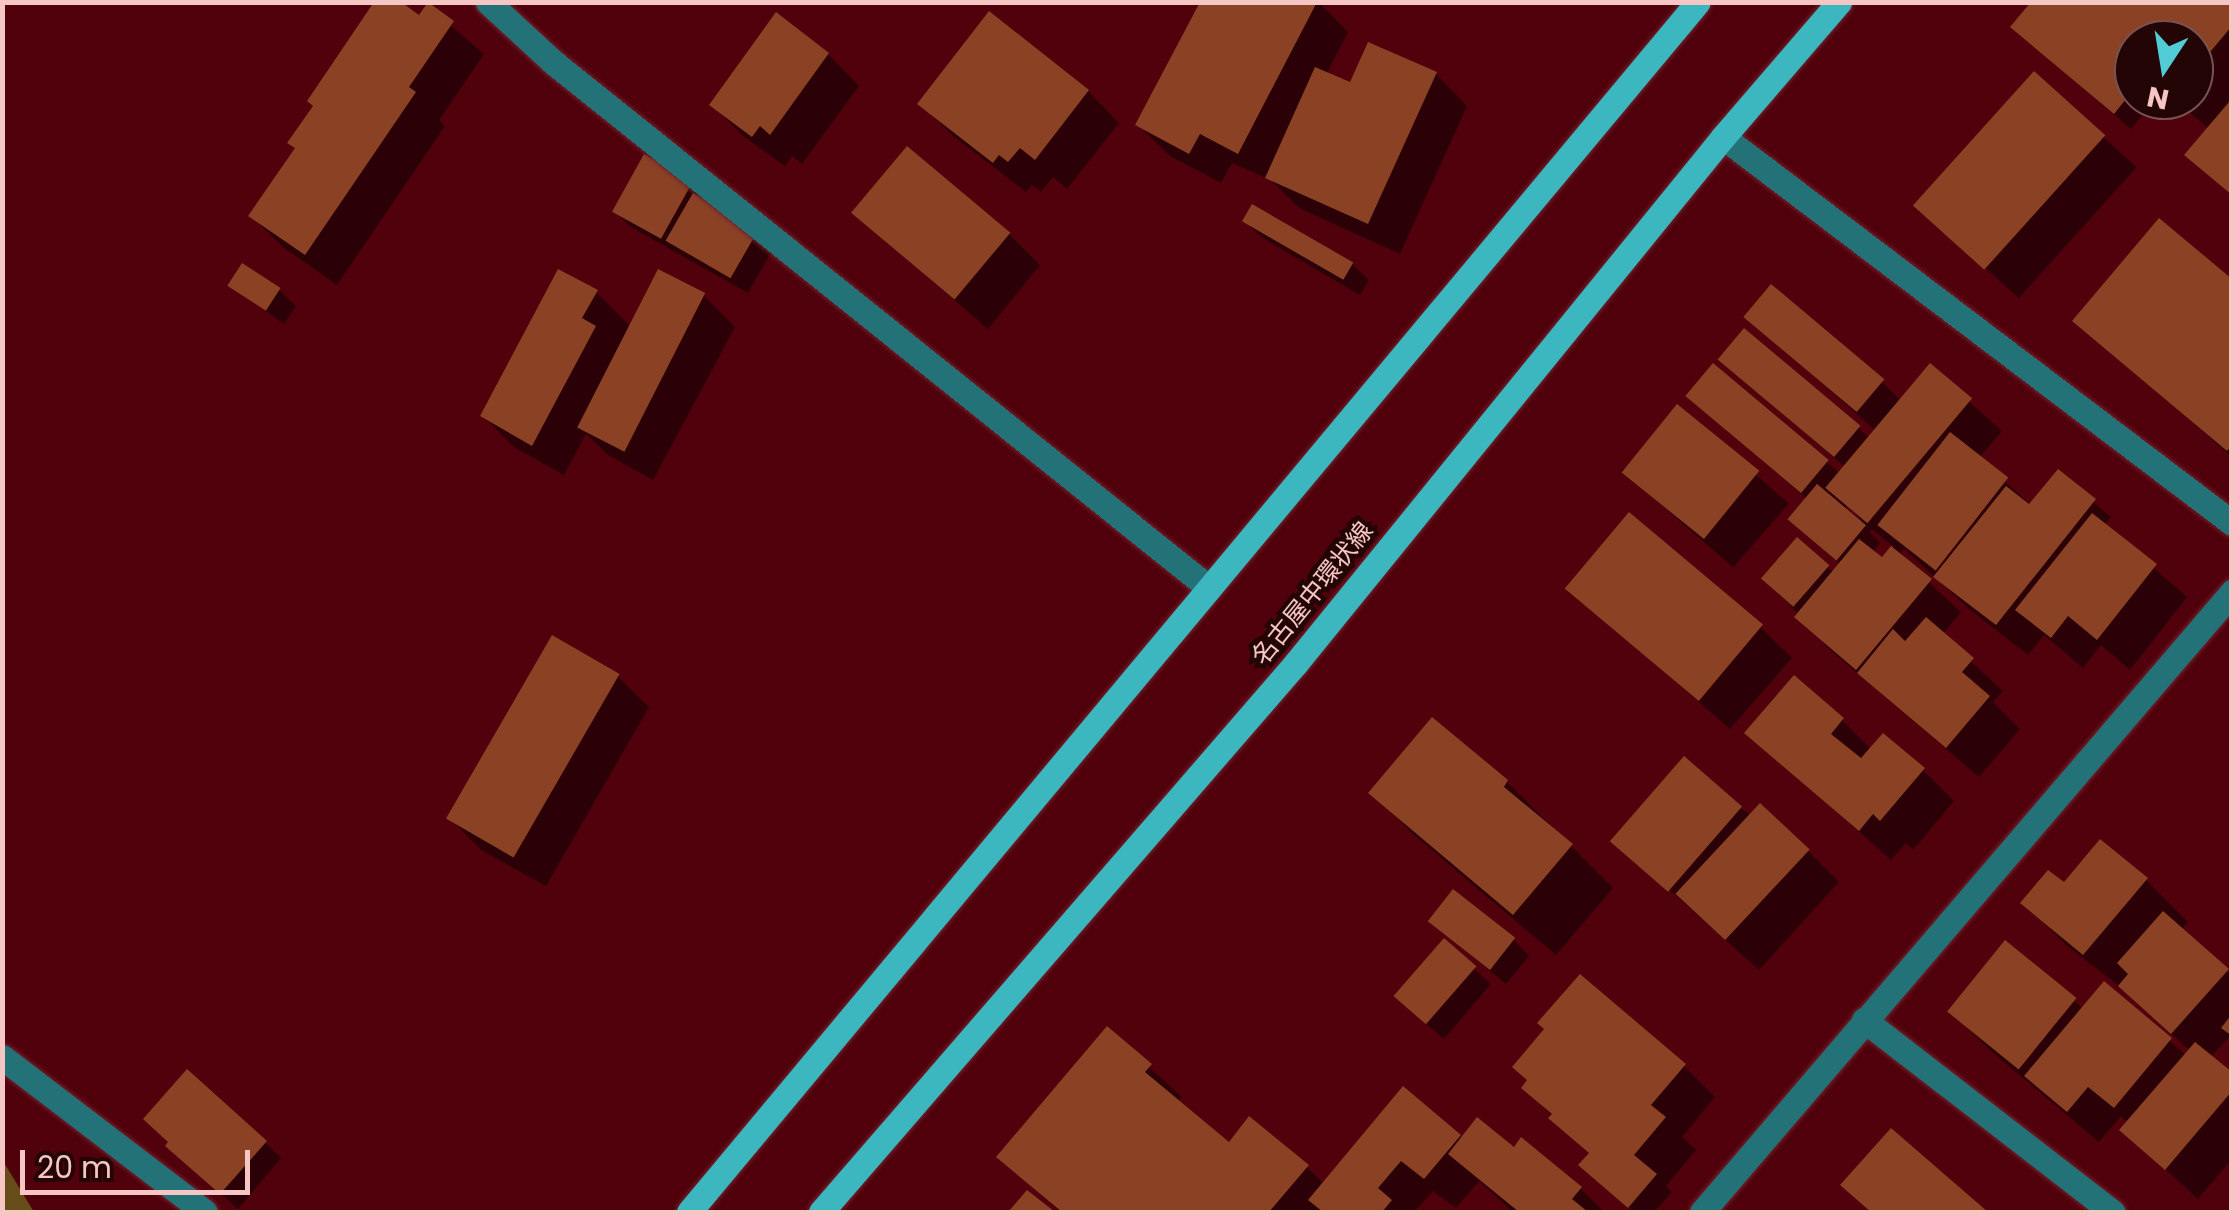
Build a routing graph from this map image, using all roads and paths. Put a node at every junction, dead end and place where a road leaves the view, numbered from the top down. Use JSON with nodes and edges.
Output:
{"nodes":[{"id":1,"x":488,"y":2,"type":"edge"},
{"id":2,"x":1698,"y":2,"type":"edge"},
{"id":3,"x":1839,"y":2,"type":"edge"},
{"id":4,"x":1723,"y":137,"type":"junction"},
{"id":5,"x":2232,"y":522,"type":"edge"},
{"id":6,"x":1210,"y":588,"type":"junction"},
{"id":7,"x":2232,"y":592,"type":"edge"},
{"id":8,"x":1864,"y":1020,"type":"junction"},
{"id":9,"x":2,"y":1057,"type":"edge"},
{"id":10,"x":206,"y":1212,"type":"edge"},
{"id":11,"x":689,"y":1212,"type":"edge"},
{"id":12,"x":821,"y":1212,"type":"edge"},
{"id":13,"x":1702,"y":1212,"type":"edge"},
{"id":14,"x":2112,"y":1212,"type":"edge"}],
"edges":[{"from":1,"to":6,"type":"street"},
{"from":2,"to":6,"type":"main road"},
{"from":3,"to":4,"type":"main road","name":"名古屋中環状線"},
{"from":4,"to":5,"type":"street"},
{"from":4,"to":12,"type":"main road","name":"名古屋中環状線"},
{"from":6,"to":11,"type":"main road"},
{"from":7,"to":8,"type":"street"},
{"from":8,"to":13,"type":"street"},
{"from":8,"to":14,"type":"street"},
{"from":9,"to":10,"type":"street"}]}
